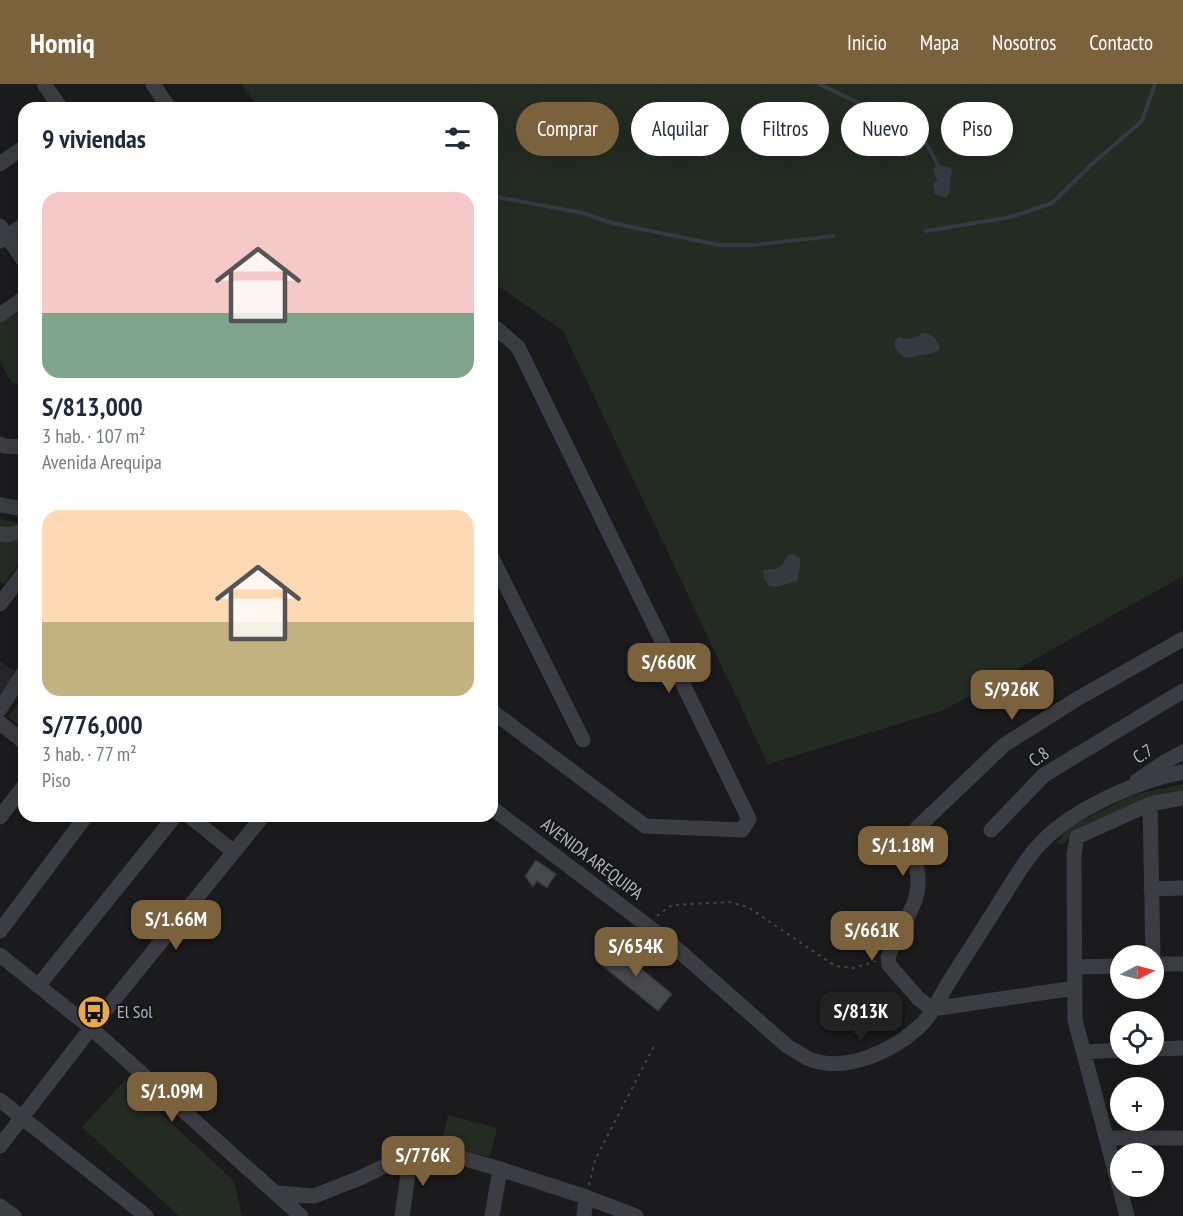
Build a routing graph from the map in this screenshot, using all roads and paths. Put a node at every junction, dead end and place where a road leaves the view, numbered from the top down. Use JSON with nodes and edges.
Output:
{"nodes":[{"id":1,"x":44,"y":84,"type":"edge"},
{"id":2,"x":153,"y":84,"type":"edge"},
{"id":3,"x":57,"y":102,"type":"edge"},
{"id":4,"x":165,"y":102,"type":"edge"},
{"id":5,"x":18,"y":151,"type":"edge"},
{"id":6,"x":0,"y":164,"type":"edge"},
{"id":7,"x":18,"y":227,"type":"edge"},
{"id":8,"x":2,"y":234,"type":"edge"},
{"id":9,"x":18,"y":254,"type":"edge"},
{"id":10,"x":18,"y":302,"type":"edge"},
{"id":11,"x":0,"y":315,"type":"edge"},
{"id":12,"x":498,"y":330,"type":"edge"},
{"id":13,"x":0,"y":444,"type":"edge"},
{"id":14,"x":18,"y":447,"type":"edge"},
{"id":15,"x":0,"y":505,"type":"edge"},
{"id":16,"x":18,"y":508,"type":"edge"},
{"id":17,"x":18,"y":532,"type":"edge"},
{"id":18,"x":0,"y":534,"type":"edge"},
{"id":19,"x":498,"y":570,"type":"edge"},
{"id":20,"x":18,"y":580,"type":"edge"},
{"id":21,"x":0,"y":604,"type":"edge"},
{"id":22,"x":1183,"y":639,"type":"edge"},
{"id":23,"x":18,"y":681,"type":"edge"},
{"id":24,"x":1183,"y":691,"type":"edge"},
{"id":25,"x":0,"y":709,"type":"edge"},
{"id":26,"x":498,"y":716,"type":"edge"},
{"id":27,"x":0,"y":723,"type":"edge"},
{"id":28,"x":18,"y":737,"type":"edge"},
{"id":29,"x":583,"y":740,"type":"dead end"},
{"id":30,"x":1183,"y":752,"type":"edge"},
{"id":31,"x":1183,"y":772,"type":"edge"},
{"id":32,"x":1125,"y":789,"type":"junction"},
{"id":33,"x":18,"y":794,"type":"edge"},
{"id":34,"x":1183,"y":798,"type":"edge"},
{"id":35,"x":1150,"y":804,"type":"junction"},
{"id":36,"x":498,"y":813,"type":"edge"},
{"id":37,"x":0,"y":817,"type":"edge"},
{"id":38,"x":82,"y":822,"type":"edge"},
{"id":39,"x":170,"y":822,"type":"edge"},
{"id":40,"x":196,"y":822,"type":"edge"},
{"id":41,"x":258,"y":822,"type":"edge"},
{"id":42,"x":991,"y":830,"type":"dead end"},
{"id":43,"x":234,"y":852,"type":"junction"},
{"id":44,"x":1183,"y":888,"type":"edge"},
{"id":45,"x":1151,"y":889,"type":"junction"},
{"id":46,"x":646,"y":924,"type":"junction"},
{"id":47,"x":0,"y":931,"type":"edge"},
{"id":48,"x":1153,"y":945,"type":"edge"},
{"id":49,"x":0,"y":955,"type":"edge"},
{"id":50,"x":888,"y":957,"type":"junction"},
{"id":51,"x":1164,"y":964,"type":"edge"},
{"id":52,"x":1183,"y":964,"type":"edge"},
{"id":53,"x":1110,"y":966,"type":"edge"},
{"id":54,"x":1075,"y":967,"type":"junction"},
{"id":55,"x":38,"y":986,"type":"junction"},
{"id":56,"x":1075,"y":988,"type":"junction"},
{"id":57,"x":932,"y":1010,"type":"junction"},
{"id":58,"x":91,"y":1028,"type":"junction"},
{"id":59,"x":654,"y":1046,"type":"dead end"},
{"id":60,"x":1183,"y":1048,"type":"edge"},
{"id":61,"x":1164,"y":1049,"type":"edge"},
{"id":62,"x":1110,"y":1051,"type":"edge"},
{"id":63,"x":1084,"y":1052,"type":"junction"},
{"id":64,"x":0,"y":1100,"type":"edge"},
{"id":65,"x":22,"y":1118,"type":"junction"},
{"id":66,"x":1107,"y":1138,"type":"junction"},
{"id":67,"x":1183,"y":1138,"type":"edge"},
{"id":68,"x":0,"y":1146,"type":"edge"},
{"id":69,"x":411,"y":1153,"type":"junction"},
{"id":70,"x":500,"y":1169,"type":"junction"},
{"id":71,"x":276,"y":1193,"type":"junction"},
{"id":72,"x":586,"y":1197,"type":"junction"},
{"id":73,"x":0,"y":1206,"type":"edge"},
{"id":74,"x":298,"y":1215,"type":"edge"},
{"id":75,"x":14,"y":1216,"type":"edge"},
{"id":76,"x":146,"y":1216,"type":"edge"},
{"id":77,"x":402,"y":1216,"type":"edge"},
{"id":78,"x":492,"y":1216,"type":"edge"},
{"id":79,"x":584,"y":1216,"type":"edge"},
{"id":80,"x":636,"y":1216,"type":"edge"},
{"id":81,"x":1127,"y":1216,"type":"edge"}],
"edges":[{"from":1,"to":3,"type":"street"},
{"from":2,"to":4,"type":"street"},
{"from":5,"to":6,"type":"street"},
{"from":7,"to":8,"type":"street"},
{"from":8,"to":9,"type":"street"},
{"from":10,"to":11,"type":"street"},
{"from":12,"to":26,"type":"street"},
{"from":13,"to":14,"type":"street"},
{"from":15,"to":16,"type":"street"},
{"from":17,"to":18,"type":"street"},
{"from":19,"to":29,"type":"street"},
{"from":20,"to":21,"type":"street"},
{"from":22,"to":50,"type":"street"},
{"from":23,"to":25,"type":"street"},
{"from":24,"to":42,"type":"street","name":"C.8"},
{"from":27,"to":28,"type":"street"},
{"from":30,"to":32,"type":"street","name":"C.7"},
{"from":31,"to":32,"type":"street","name":"AVENIDA AREQUIPA"},
{"from":32,"to":57,"type":"street","name":"AVENIDA AREQUIPA"},
{"from":33,"to":37,"type":"street"},
{"from":34,"to":35,"type":"street"},
{"from":35,"to":45,"type":"street"},
{"from":35,"to":54,"type":"street"},
{"from":36,"to":46,"type":"street","name":"AVENIDA AREQUIPA"},
{"from":38,"to":47,"type":"street"},
{"from":39,"to":55,"type":"street"},
{"from":40,"to":43,"type":"street"},
{"from":41,"to":43,"type":"street"},
{"from":43,"to":58,"type":"street"},
{"from":44,"to":45,"type":"street"},
{"from":45,"to":48,"type":"street"},
{"from":46,"to":50,"type":"path"},
{"from":46,"to":57,"type":"street","name":"AVENIDA AREQUIPA"},
{"from":49,"to":55,"type":"street"},
{"from":50,"to":57,"type":"street"},
{"from":51,"to":52,"type":"street"},
{"from":53,"to":54,"type":"street"},
{"from":54,"to":56,"type":"street"},
{"from":55,"to":58,"type":"street"},
{"from":56,"to":57,"type":"street"},
{"from":56,"to":63,"type":"street"},
{"from":58,"to":65,"type":"street"},
{"from":58,"to":71,"type":"street"},
{"from":59,"to":72,"type":"path"},
{"from":60,"to":61,"type":"street"},
{"from":62,"to":63,"type":"street"},
{"from":63,"to":66,"type":"street"},
{"from":64,"to":65,"type":"street"},
{"from":65,"to":68,"type":"street"},
{"from":65,"to":76,"type":"street"},
{"from":66,"to":67,"type":"street"},
{"from":66,"to":81,"type":"street"},
{"from":69,"to":70,"type":"street"},
{"from":69,"to":71,"type":"street"},
{"from":69,"to":77,"type":"street"},
{"from":70,"to":72,"type":"street"},
{"from":70,"to":78,"type":"street"},
{"from":71,"to":74,"type":"street"},
{"from":72,"to":79,"type":"street"},
{"from":72,"to":80,"type":"street"},
{"from":73,"to":75,"type":"street"}]}
